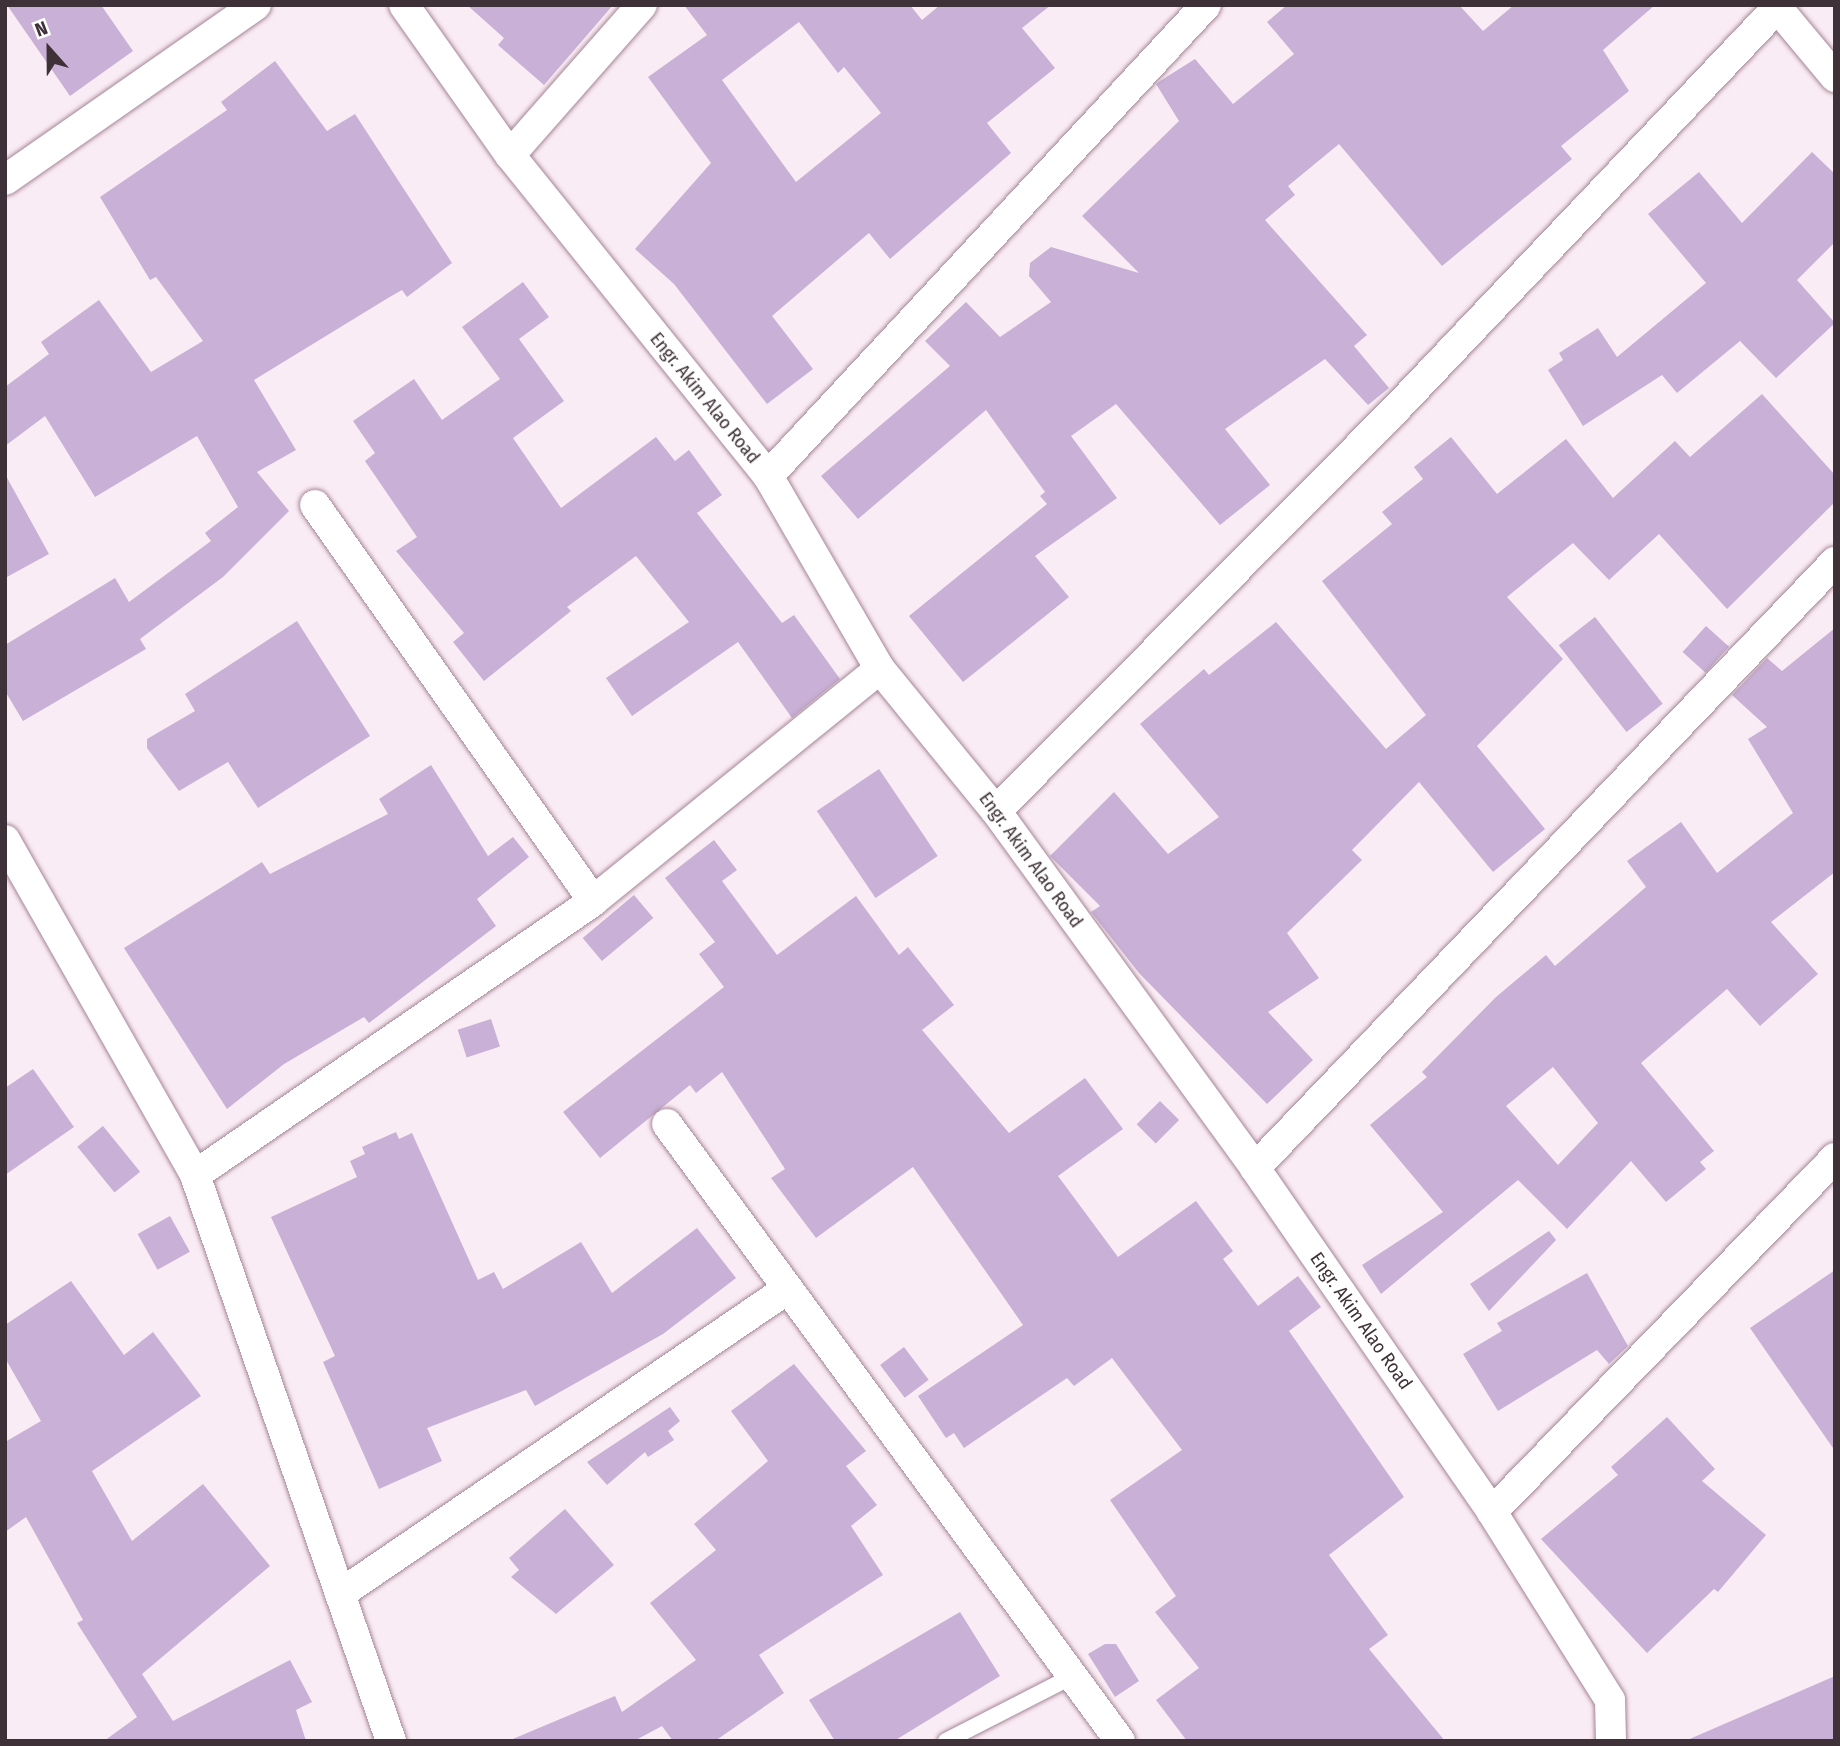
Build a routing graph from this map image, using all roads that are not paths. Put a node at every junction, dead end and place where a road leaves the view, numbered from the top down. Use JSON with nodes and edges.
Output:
{"nodes":[{"id":1,"x":256,"y":5,"type":"edge"},
{"id":2,"x":404,"y":5,"type":"edge"},
{"id":3,"x":642,"y":5,"type":"edge"},
{"id":4,"x":1206,"y":5,"type":"edge"},
{"id":5,"x":1776,"y":7,"type":"edge"},
{"id":6,"x":1835,"y":77,"type":"edge"},
{"id":7,"x":510,"y":155,"type":"junction"},
{"id":8,"x":5,"y":180,"type":"edge"},
{"id":9,"x":768,"y":476,"type":"junction"},
{"id":10,"x":315,"y":505,"type":"dead end"},
{"id":11,"x":1835,"y":562,"type":"edge"},
{"id":12,"x":880,"y":668,"type":"junction"},
{"id":13,"x":996,"y":811,"type":"junction"},
{"id":14,"x":5,"y":840,"type":"edge"},
{"id":15,"x":593,"y":901,"type":"junction"},
{"id":16,"x":667,"y":1124,"type":"dead end"},
{"id":17,"x":1835,"y":1158,"type":"edge"},
{"id":18,"x":1255,"y":1168,"type":"junction"},
{"id":19,"x":195,"y":1175,"type":"junction"},
{"id":20,"x":786,"y":1290,"type":"junction"},
{"id":21,"x":1492,"y":1512,"type":"junction"},
{"id":22,"x":340,"y":1594,"type":"junction"},
{"id":23,"x":1073,"y":1676,"type":"junction"},
{"id":24,"x":391,"y":1741,"type":"edge"},
{"id":25,"x":946,"y":1741,"type":"edge"},
{"id":26,"x":1121,"y":1741,"type":"edge"},
{"id":27,"x":1611,"y":1741,"type":"edge"}],
"edges":[{"from":1,"to":8,"type":"street"},
{"from":2,"to":7,"type":"street","name":"Engr. Akim Alao Road"},
{"from":3,"to":7,"type":"street"},
{"from":4,"to":9,"type":"street"},
{"from":5,"to":6,"type":"street"},
{"from":5,"to":13,"type":"street"},
{"from":7,"to":9,"type":"street","name":"Engr. Akim Alao Road"},
{"from":9,"to":12,"type":"street","name":"Engr. Akim Alao Road"},
{"from":10,"to":15,"type":"street"},
{"from":11,"to":18,"type":"street"},
{"from":12,"to":13,"type":"street","name":"Engr. Akim Alao Road"},
{"from":12,"to":15,"type":"street"},
{"from":13,"to":18,"type":"street","name":"Engr. Akim Alao Road"},
{"from":14,"to":19,"type":"street"},
{"from":15,"to":19,"type":"street"},
{"from":16,"to":20,"type":"street"},
{"from":17,"to":21,"type":"street"},
{"from":18,"to":21,"type":"street","name":"Engr. Akim Alao Road"},
{"from":19,"to":22,"type":"street"},
{"from":20,"to":22,"type":"street"},
{"from":20,"to":23,"type":"street"},
{"from":21,"to":27,"type":"street","name":"Engr. Akim Alao Road"},
{"from":22,"to":24,"type":"street"},
{"from":23,"to":25,"type":"lane"},
{"from":23,"to":26,"type":"street"}]}
